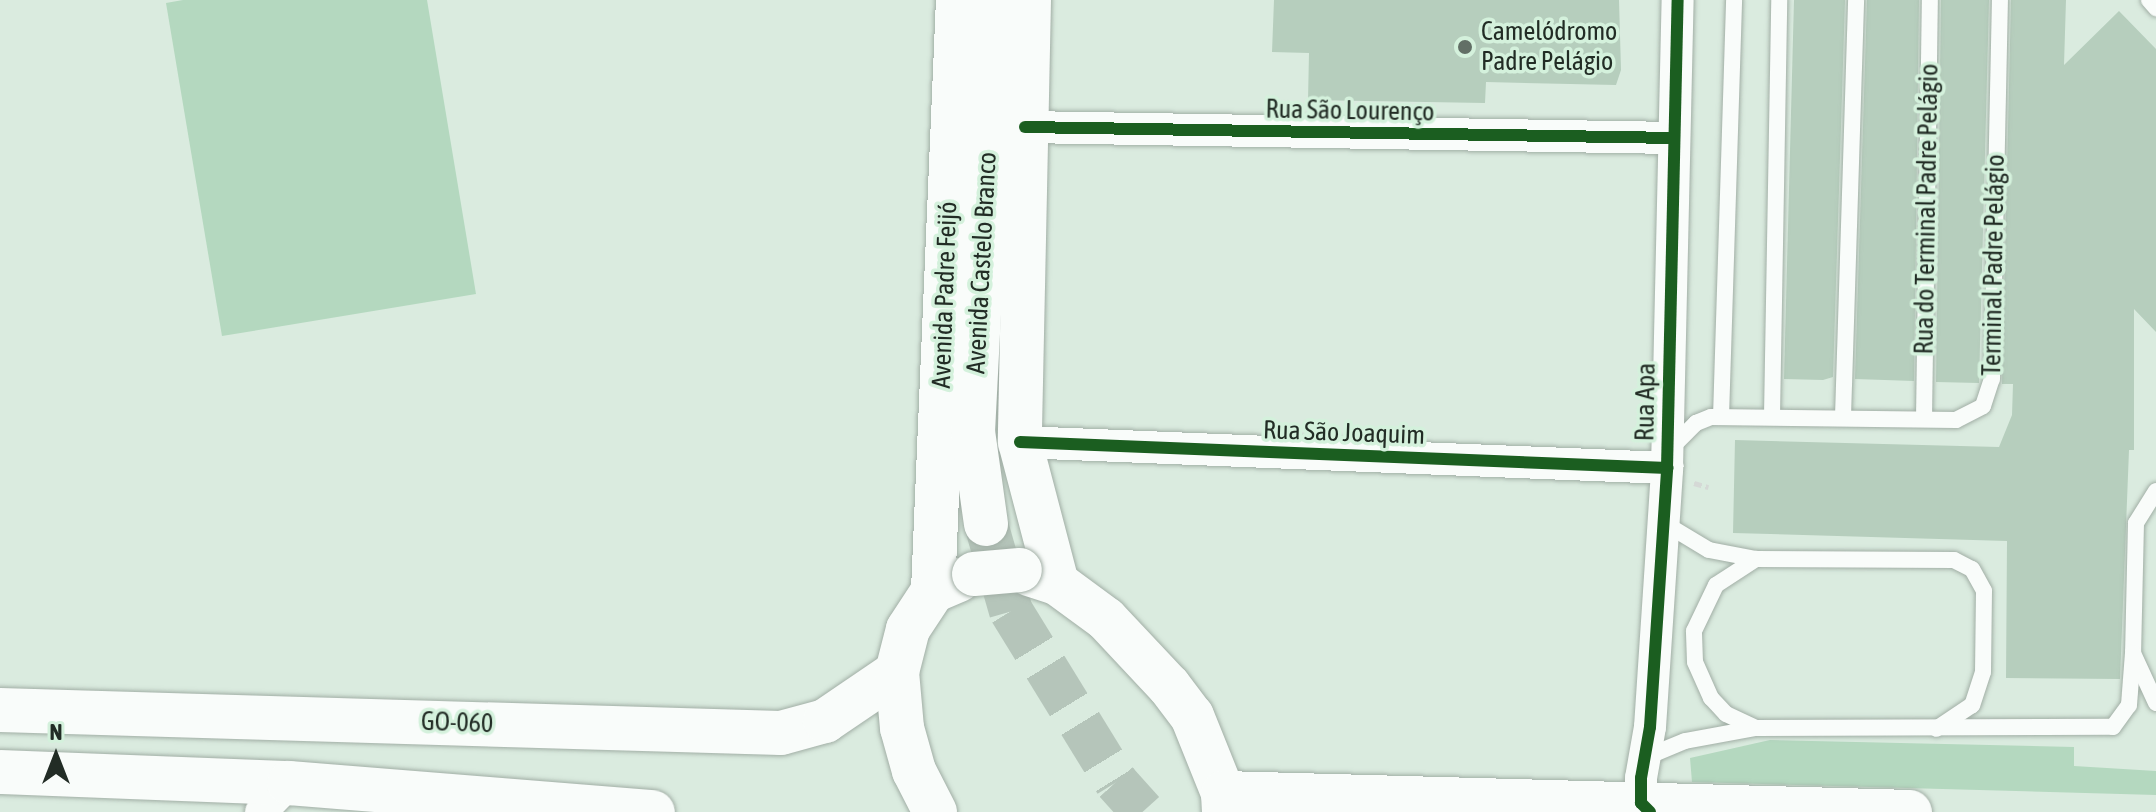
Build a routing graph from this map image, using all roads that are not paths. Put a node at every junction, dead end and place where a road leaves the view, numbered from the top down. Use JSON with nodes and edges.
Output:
{"nodes":[{"id":1,"x":958,"y":0,"type":"edge"},
{"id":2,"x":995,"y":0,"type":"edge"},
{"id":3,"x":1029,"y":0,"type":"edge"},
{"id":4,"x":1678,"y":0,"type":"edge"},
{"id":5,"x":1734,"y":0,"type":"edge"},
{"id":6,"x":1779,"y":0,"type":"edge"},
{"id":7,"x":1856,"y":0,"type":"edge"},
{"id":8,"x":1930,"y":0,"type":"edge"},
{"id":9,"x":2000,"y":0,"type":"edge"},
{"id":10,"x":2149,"y":0,"type":"edge"},
{"id":11,"x":2156,"y":8,"type":"edge"},
{"id":12,"x":1025,"y":127,"type":"junction"},
{"id":13,"x":1674,"y":138,"type":"junction"},
{"id":14,"x":1772,"y":416,"type":"junction"},
{"id":15,"x":1721,"y":417,"type":"junction"},
{"id":16,"x":1843,"y":417,"type":"junction"},
{"id":17,"x":1924,"y":419,"type":"junction"},
{"id":18,"x":1020,"y":442,"type":"junction"},
{"id":19,"x":1667,"y":460,"type":"junction"},
{"id":20,"x":2156,"y":491,"type":"edge"},
{"id":21,"x":1664,"y":523,"type":"junction"},
{"id":22,"x":986,"y":524,"type":"tunnel mouth"},
{"id":23,"x":1756,"y":559,"type":"junction"},
{"id":24,"x":1038,"y":577,"type":"junction"},
{"id":25,"x":933,"y":591,"type":"junction"},
{"id":26,"x":2133,"y":653,"type":"junction"},
{"id":27,"x":897,"y":672,"type":"junction"},
{"id":28,"x":2156,"y":703,"type":"edge"},
{"id":29,"x":0,"y":710,"type":"edge"},
{"id":30,"x":1756,"y":728,"type":"junction"},
{"id":31,"x":1936,"y":729,"type":"junction"},
{"id":32,"x":1643,"y":758,"type":"junction"},
{"id":33,"x":0,"y":772,"type":"edge"},
{"id":34,"x":275,"y":798,"type":"edge"},
{"id":35,"x":1224,"y":803,"type":"edge"},
{"id":36,"x":1329,"y":803,"type":"edge"},
{"id":37,"x":1646,"y":807,"type":"edge"},
{"id":38,"x":653,"y":812,"type":"edge"},
{"id":39,"x":935,"y":812,"type":"edge"},
{"id":40,"x":1910,"y":812,"type":"edge"}],
"edges":[{"from":1,"to":25,"type":"main road","name":"Avenida Padre Feijó"},
{"from":2,"to":22,"type":"main road","name":"Avenida Castelo Branco"},
{"from":3,"to":12,"type":"main road"},
{"from":4,"to":13,"type":"street","name":"Rua Apa"},
{"from":5,"to":15,"type":"lane"},
{"from":6,"to":14,"type":"lane"},
{"from":7,"to":16,"type":"lane"},
{"from":8,"to":17,"type":"lane","name":"Rua do Terminal Padre Pelágio"},
{"from":9,"to":17,"type":"lane","name":"Terminal Padre Pelágio"},
{"from":10,"to":11,"type":"lane"},
{"from":12,"to":13,"type":"street","name":"Rua São Lourenço"},
{"from":12,"to":18,"type":"main road"},
{"from":13,"to":19,"type":"street","name":"Rua Apa"},
{"from":14,"to":15,"type":"lane","name":"Terminal Padre Pelágio"},
{"from":14,"to":16,"type":"lane","name":"Terminal Padre Pelágio"},
{"from":15,"to":19,"type":"lane","name":"Terminal Padre Pelágio"},
{"from":16,"to":17,"type":"lane","name":"Terminal Padre Pelágio"},
{"from":18,"to":19,"type":"street","name":"Rua São Joaquim"},
{"from":18,"to":24,"type":"main road"},
{"from":19,"to":21,"type":"street","name":"Rua Apa"},
{"from":20,"to":26,"type":"lane"},
{"from":21,"to":23,"type":"lane"},
{"from":21,"to":32,"type":"street","name":"Rua Apa"},
{"from":23,"to":30,"type":"lane"},
{"from":23,"to":31,"type":"lane"},
{"from":24,"to":25,"type":"main road","bridge":true},
{"from":24,"to":35,"type":"main road"},
{"from":25,"to":27,"type":"main road"},
{"from":26,"to":28,"type":"lane"},
{"from":26,"to":31,"type":"lane"},
{"from":27,"to":29,"type":"main road","name":"GO-060","number":"GO-060"},
{"from":27,"to":39,"type":"main road"},
{"from":30,"to":31,"type":"lane"},
{"from":30,"to":32,"type":"lane"},
{"from":32,"to":37,"type":"street","name":"Rua Apa"},
{"from":33,"to":34,"type":"main road"},
{"from":34,"to":38,"type":"main road"},
{"from":35,"to":36,"type":"main road"},
{"from":36,"to":37,"type":"main road"},
{"from":37,"to":40,"type":"main road"}]}
